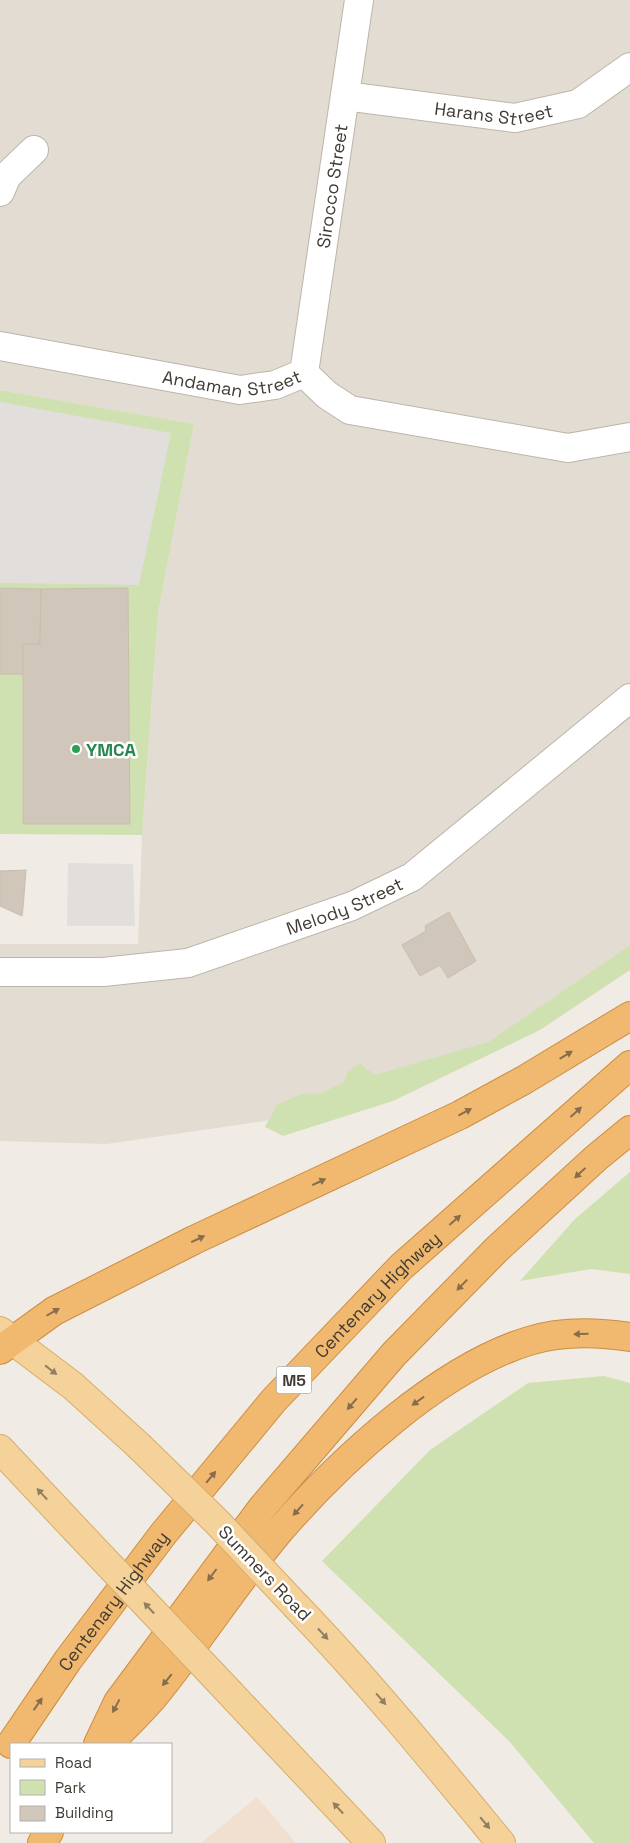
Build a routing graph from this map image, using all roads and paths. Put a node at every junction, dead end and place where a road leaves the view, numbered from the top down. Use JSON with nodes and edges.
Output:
{"nodes":[{"id":1,"x":359,"y":0,"type":"edge"},
{"id":2,"x":630,"y":67,"type":"edge"},
{"id":3,"x":345,"y":96,"type":"junction"},
{"id":4,"x":34,"y":150,"type":"dead end"},
{"id":5,"x":0,"y":192,"type":"edge"},
{"id":6,"x":0,"y":346,"type":"edge"},
{"id":7,"x":304,"y":374,"type":"junction"},
{"id":8,"x":630,"y":437,"type":"edge"},
{"id":9,"x":630,"y":698,"type":"edge"},
{"id":10,"x":0,"y":972,"type":"edge"},
{"id":11,"x":630,"y":1016,"type":"edge"},
{"id":12,"x":630,"y":1065,"type":"edge"},
{"id":13,"x":630,"y":1130,"type":"edge"},
{"id":14,"x":630,"y":1337,"type":"edge"},
{"id":15,"x":4,"y":1341,"type":"edge"},
{"id":16,"x":0,"y":1449,"type":"edge"},
{"id":17,"x":12,"y":1743,"type":"edge"},
{"id":18,"x":98,"y":1743,"type":"edge"},
{"id":19,"x":109,"y":1743,"type":"edge"},
{"id":20,"x":10,"y":1746,"type":"edge"},
{"id":21,"x":0,"y":1762,"type":"edge"},
{"id":22,"x":371,"y":1843,"type":"edge"},
{"id":23,"x":502,"y":1843,"type":"edge"}],
"edges":[{"from":1,"to":3,"type":"street","name":"Sirocco Street"},
{"from":2,"to":3,"type":"street","name":"Harans Street"},
{"from":3,"to":7,"type":"street","name":"Sirocco Street"},
{"from":4,"to":5,"type":"street"},
{"from":6,"to":7,"type":"street","name":"Andaman Street"},
{"from":7,"to":8,"type":"street","name":"Andaman Street"},
{"from":9,"to":10,"type":"street","name":"Melody Street"},
{"from":15,"to":11,"type":"highway","one_way":true},
{"from":17,"to":12,"type":"highway","name":"Centenary Highway","number":"M5","one_way":true},
{"from":13,"to":18,"type":"highway","one_way":true},
{"from":14,"to":19,"type":"highway","one_way":true},
{"from":15,"to":23,"type":"main road","name":"Sumners Road","one_way":true,"bridge":true},
{"from":22,"to":16,"type":"main road","one_way":true,"bridge":true},
{"from":20,"to":21,"type":"highway","name":"Centenary Highway","number":"M5"}]}
